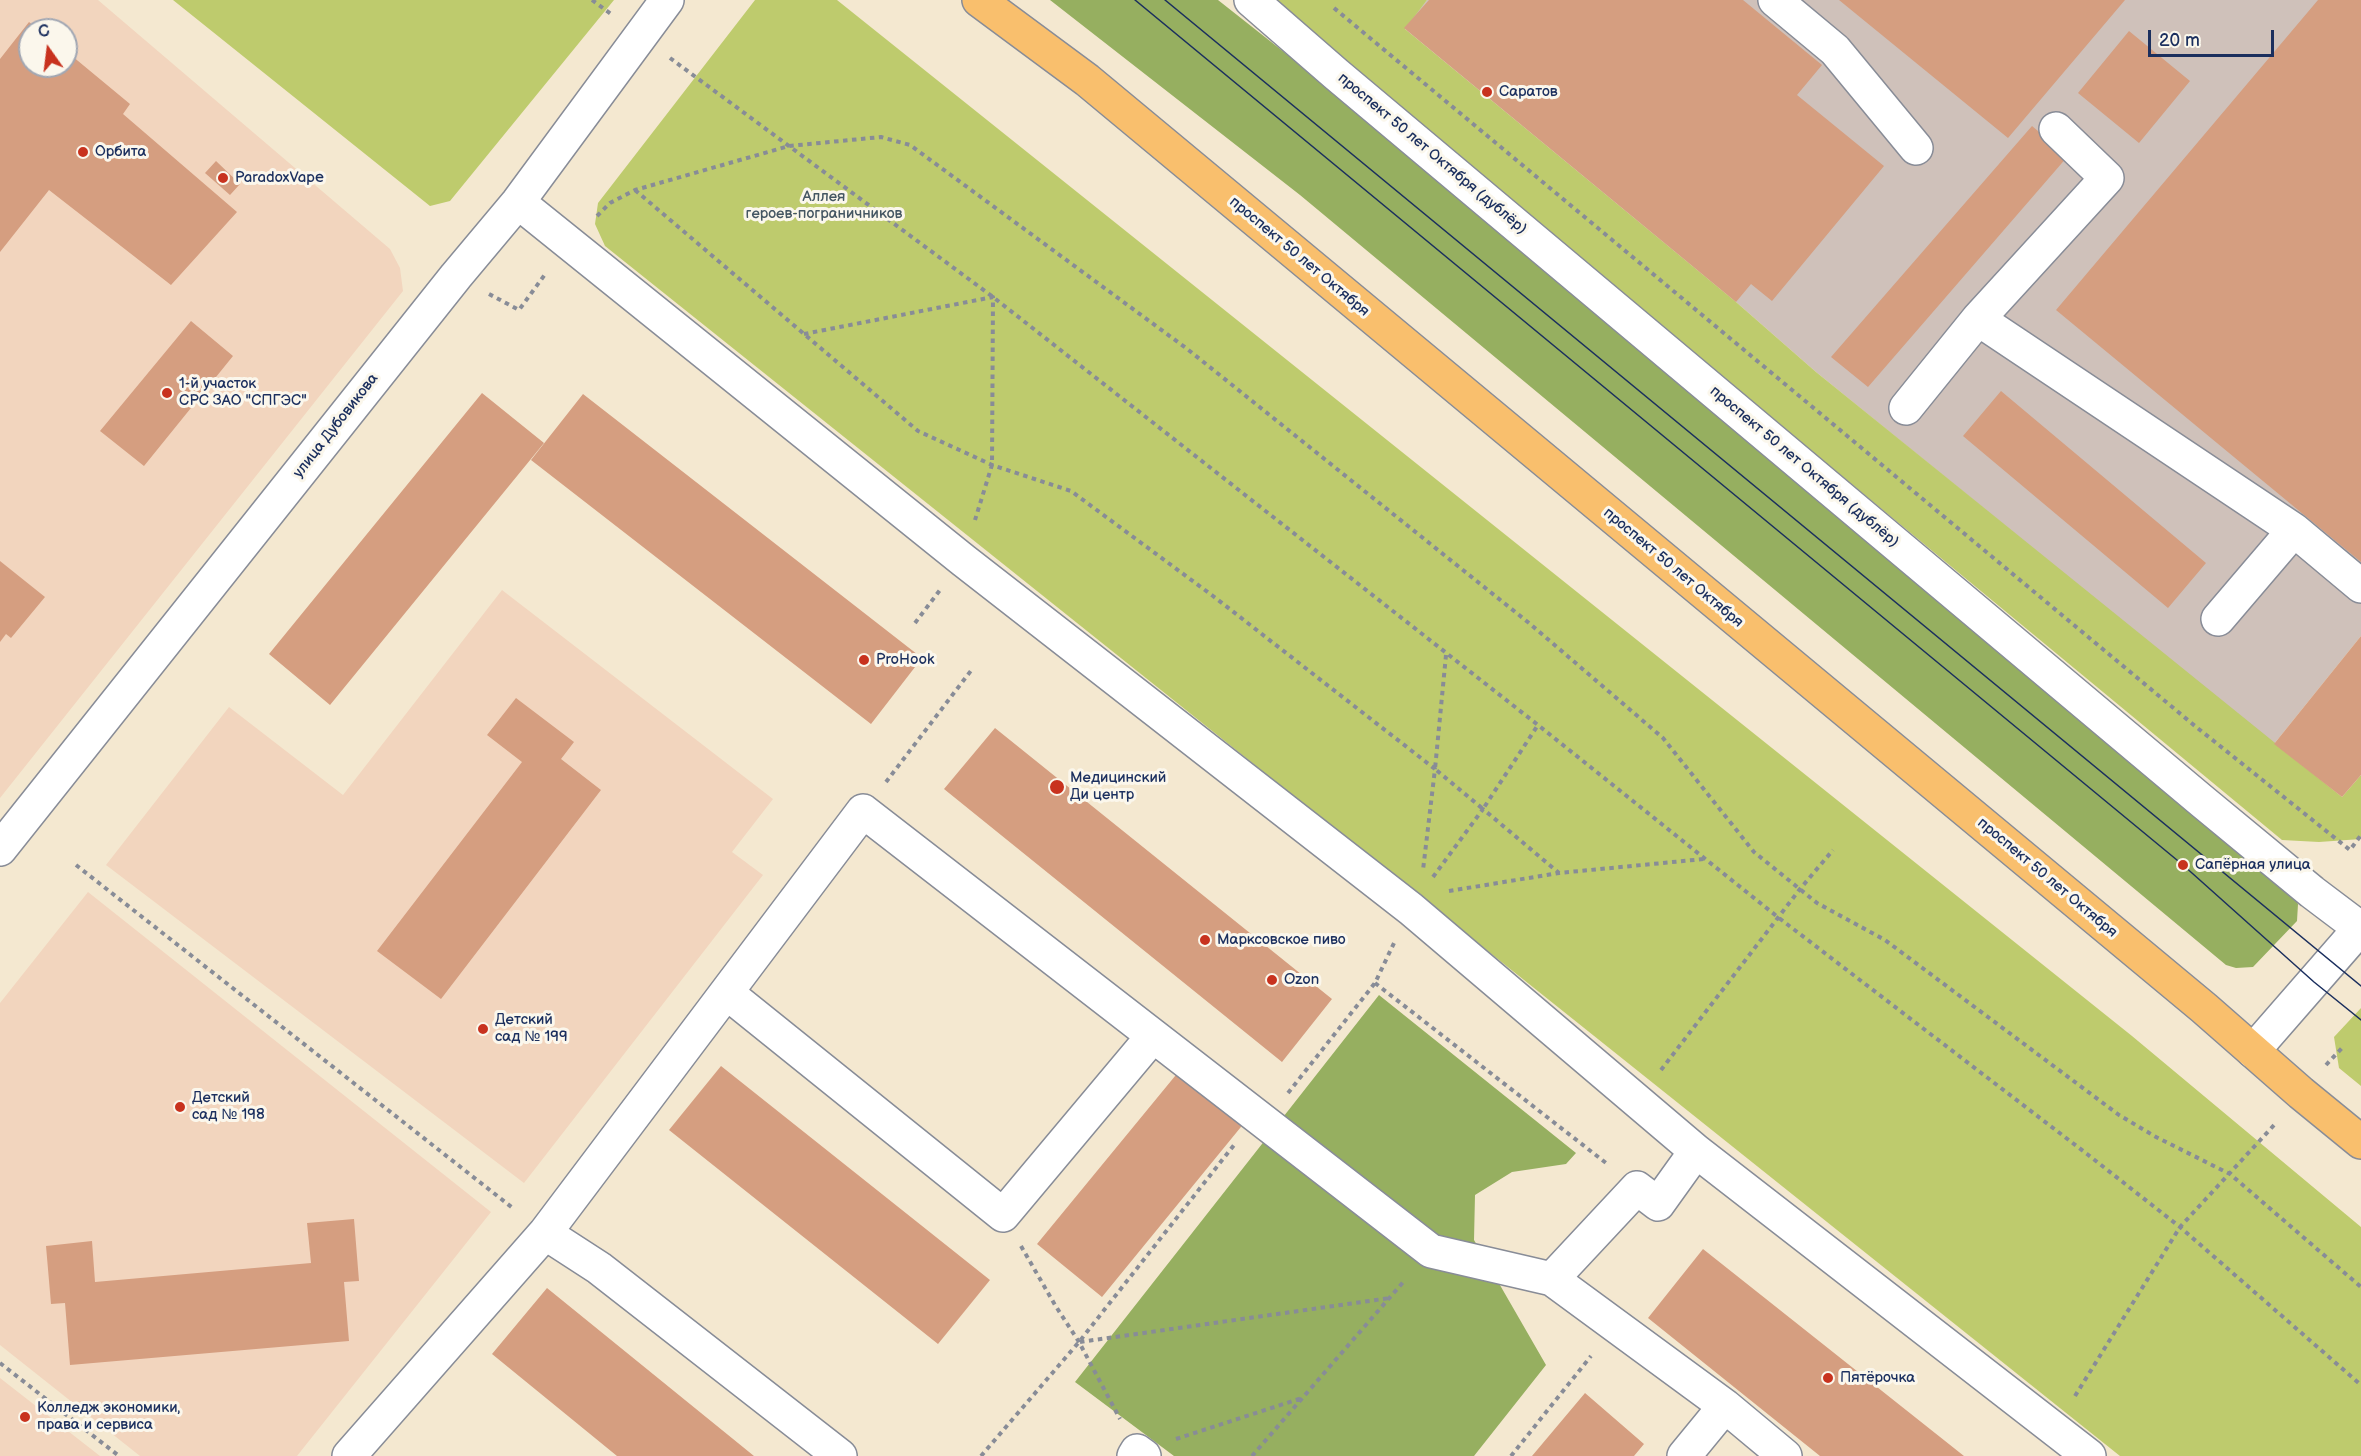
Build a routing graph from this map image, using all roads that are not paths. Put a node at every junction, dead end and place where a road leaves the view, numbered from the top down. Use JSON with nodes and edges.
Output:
{"nodes":[{"id":1,"x":668,"y":0,"type":"edge"},
{"id":2,"x":980,"y":0,"type":"edge"},
{"id":3,"x":1251,"y":0,"type":"edge"},
{"id":4,"x":1775,"y":0,"type":"edge"},
{"id":5,"x":2056,"y":129,"type":"dead end"},
{"id":6,"x":1916,"y":148,"type":"dead end"},
{"id":7,"x":518,"y":202,"type":"junction"},
{"id":8,"x":1978,"y":319,"type":"junction"},
{"id":9,"x":1906,"y":408,"type":"dead end"},
{"id":10,"x":2294,"y":530,"type":"junction"},
{"id":11,"x":2361,"y":586,"type":"edge"},
{"id":12,"x":2218,"y":619,"type":"dead end"},
{"id":13,"x":0,"y":849,"type":"edge"},
{"id":14,"x":2361,"y":928,"type":"edge"},
{"id":15,"x":728,"y":993,"type":"junction"},
{"id":16,"x":1153,"y":1036,"type":"junction"},
{"id":17,"x":2253,"y":1051,"type":"junction"},
{"id":18,"x":2361,"y":1142,"type":"edge"},
{"id":19,"x":1696,"y":1151,"type":"junction"},
{"id":20,"x":545,"y":1233,"type":"junction"},
{"id":21,"x":1552,"y":1279,"type":"junction"},
{"id":22,"x":1725,"y":1406,"type":"junction"},
{"id":23,"x":349,"y":1456,"type":"edge"},
{"id":24,"x":840,"y":1456,"type":"edge"},
{"id":25,"x":1684,"y":1456,"type":"edge"},
{"id":26,"x":1785,"y":1456,"type":"edge"},
{"id":27,"x":2089,"y":1456,"type":"edge"}],
"edges":[{"from":1,"to":7,"type":"street","name":"улица Дубовикова"},
{"from":2,"to":17,"type":"main road","name":"проспект 50 лет Октября"},
{"from":3,"to":14,"type":"street","name":"проспект 50 лет Октября (дублёр)"},
{"from":4,"to":6,"type":"street"},
{"from":5,"to":8,"type":"street"},
{"from":7,"to":13,"type":"street","name":"улица Дубовикова"},
{"from":7,"to":19,"type":"street"},
{"from":8,"to":9,"type":"street"},
{"from":8,"to":10,"type":"street"},
{"from":10,"to":11,"type":"street"},
{"from":10,"to":12,"type":"street"},
{"from":14,"to":17,"type":"street"},
{"from":15,"to":16,"type":"street"},
{"from":15,"to":16,"type":"street"},
{"from":15,"to":20,"type":"street"},
{"from":16,"to":21,"type":"street"},
{"from":17,"to":18,"type":"main road","name":"проспект 50 лет Октября"},
{"from":19,"to":21,"type":"street"},
{"from":19,"to":27,"type":"street"},
{"from":20,"to":23,"type":"street"},
{"from":20,"to":24,"type":"street"},
{"from":21,"to":22,"type":"street"},
{"from":22,"to":25,"type":"street"},
{"from":22,"to":26,"type":"street"}]}
